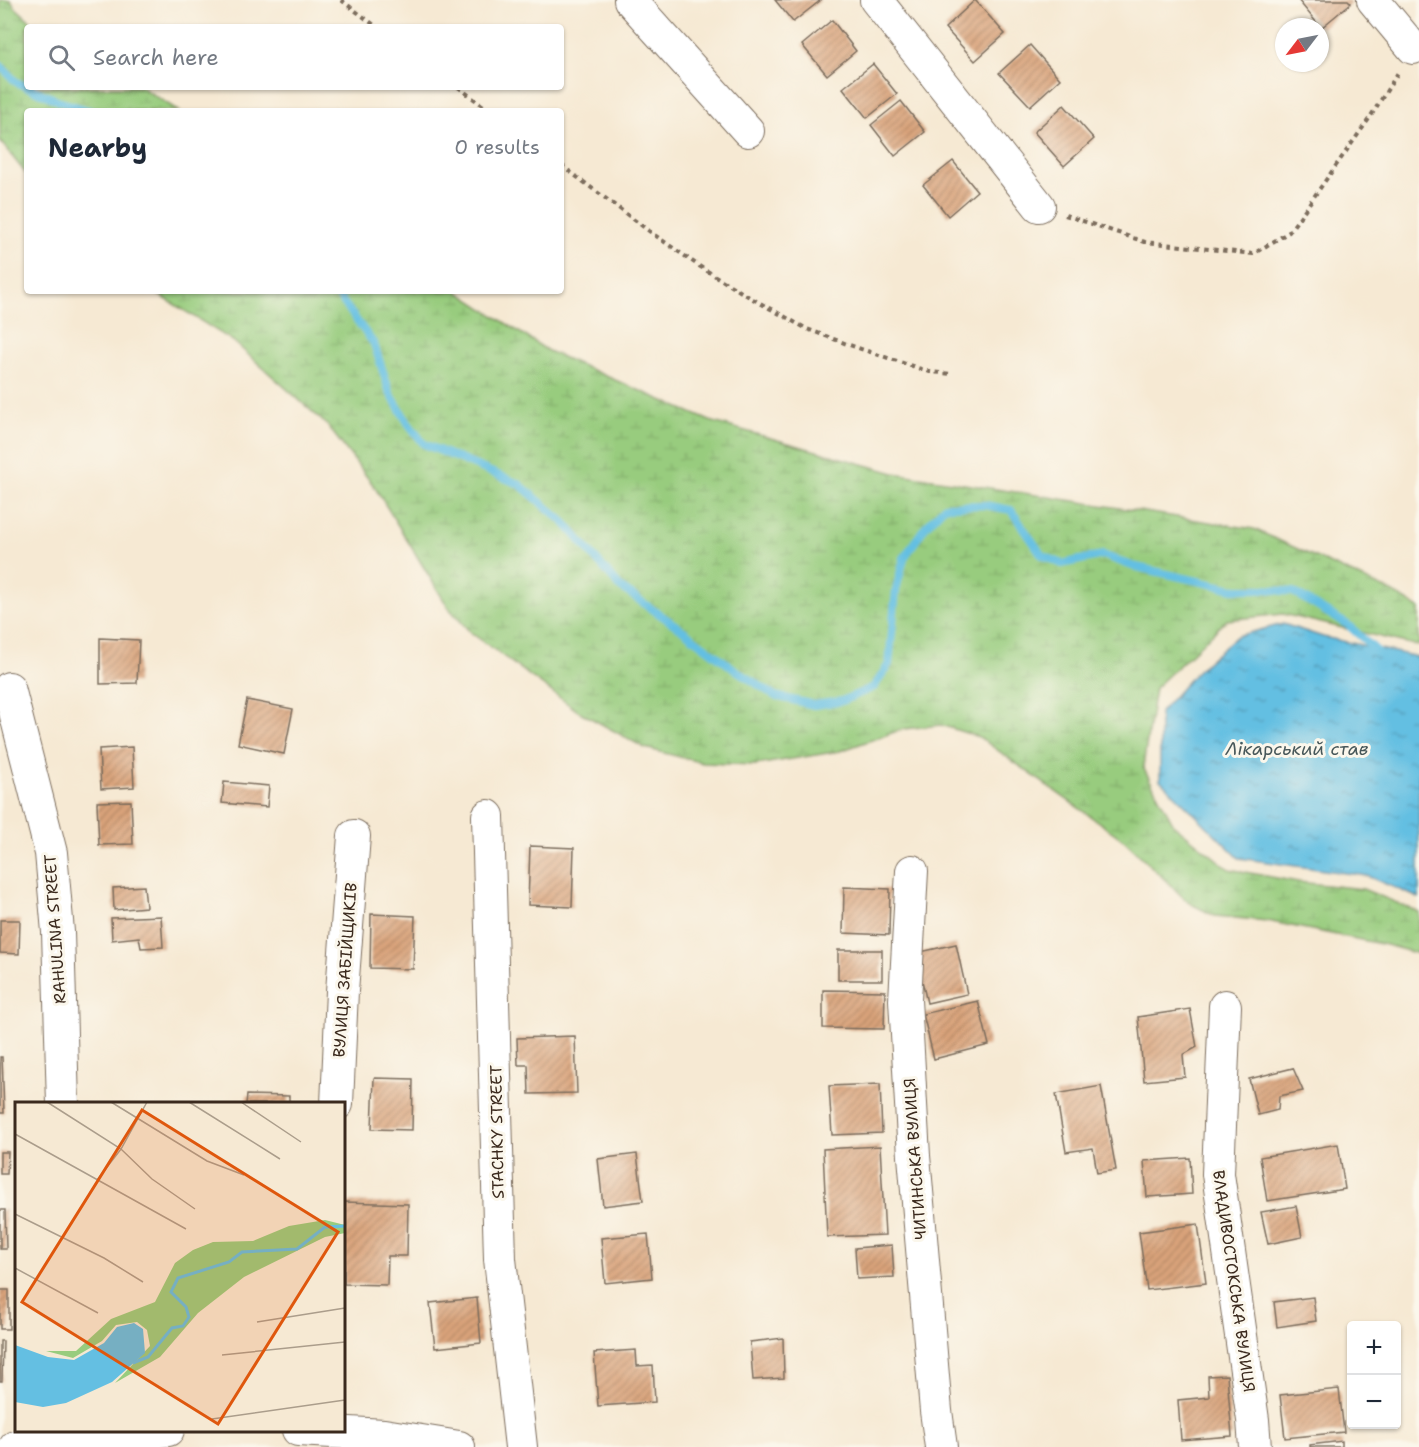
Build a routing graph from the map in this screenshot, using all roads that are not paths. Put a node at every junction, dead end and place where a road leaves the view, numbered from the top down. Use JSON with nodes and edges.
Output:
{"nodes":[{"id":1,"x":630,"y":0,"type":"edge"},
{"id":2,"x":876,"y":0,"type":"edge"},
{"id":3,"x":1373,"y":0,"type":"edge"},
{"id":4,"x":1413,"y":48,"type":"road end"},
{"id":5,"x":748,"y":131,"type":"dead end"},
{"id":6,"x":1039,"y":206,"type":"road end"},
{"id":7,"x":9,"y":688,"type":"dead end"},
{"id":8,"x":488,"y":816,"type":"dead end"},
{"id":9,"x":354,"y":836,"type":"dead end"},
{"id":10,"x":912,"y":871,"type":"dead end"},
{"id":11,"x":1225,"y":1006,"type":"dead end"},
{"id":12,"x":63,"y":1102,"type":"edge"},
{"id":13,"x":337,"y":1102,"type":"edge"},
{"id":14,"x":157,"y":1432,"type":"edge"},
{"id":15,"x":282,"y":1432,"type":"edge"},
{"id":16,"x":320,"y":1432,"type":"edge"},
{"id":17,"x":67,"y":1440,"type":"edge"},
{"id":18,"x":15,"y":1447,"type":"edge"},
{"id":19,"x":281,"y":1447,"type":"edge"},
{"id":20,"x":459,"y":1447,"type":"edge"},
{"id":21,"x":521,"y":1447,"type":"edge"},
{"id":22,"x":941,"y":1447,"type":"edge"},
{"id":23,"x":1255,"y":1447,"type":"edge"}],
"edges":[{"from":1,"to":5,"type":"street"},
{"from":2,"to":6,"type":"street"},
{"from":3,"to":4,"type":"street"},
{"from":7,"to":12,"type":"street","name":"RAHULINA STREET"},
{"from":8,"to":21,"type":"street","name":"STACHKY STREET"},
{"from":9,"to":13,"type":"street","name":"ВУЛИЦЯ ЗАБІЙЩИКІВ"},
{"from":10,"to":22,"type":"street","name":"ЧИТИНСЬКА ВУЛИЦЯ"},
{"from":11,"to":23,"type":"street","name":"ВЛАДИВОСТОКСЬКА ВУЛИЦЯ"},
{"from":14,"to":17,"type":"street"},
{"from":15,"to":19,"type":"street"},
{"from":16,"to":20,"type":"street"},
{"from":17,"to":18,"type":"street"}]}
